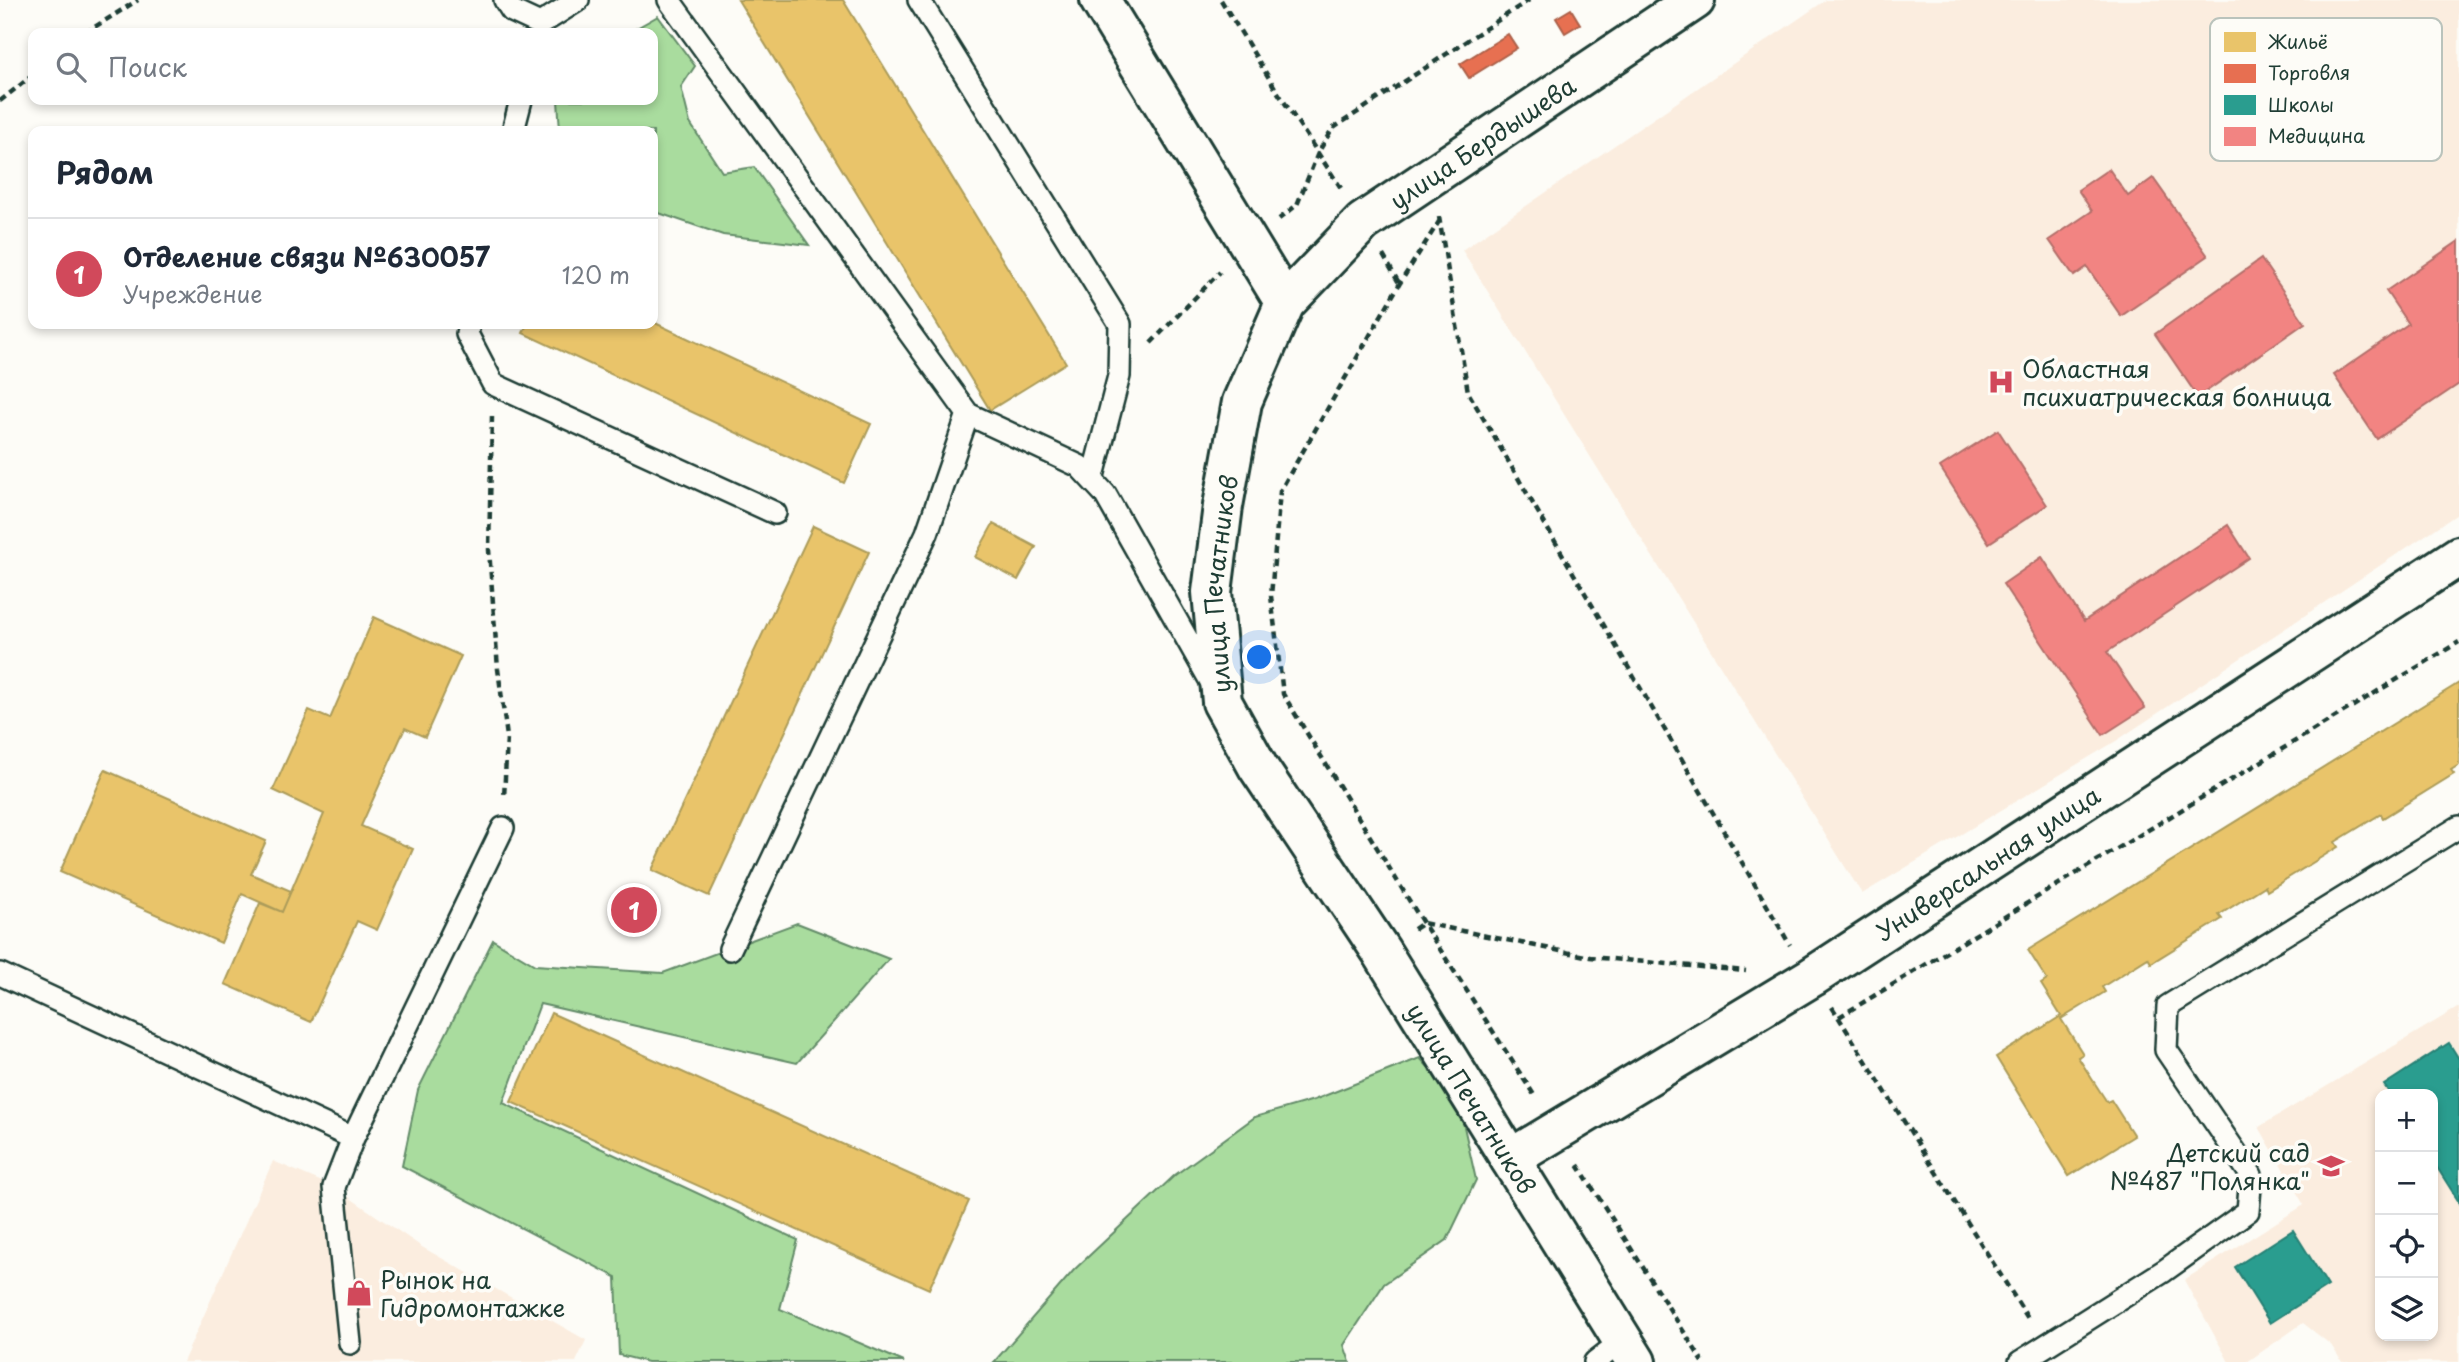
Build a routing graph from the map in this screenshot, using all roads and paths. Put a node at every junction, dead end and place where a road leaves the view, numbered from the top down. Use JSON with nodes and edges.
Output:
{"nodes":[{"id":1,"x":138,"y":0,"type":"edge"},
{"id":2,"x":505,"y":0,"type":"edge"},
{"id":3,"x":578,"y":0,"type":"edge"},
{"id":4,"x":669,"y":0,"type":"edge"},
{"id":5,"x":919,"y":0,"type":"edge"},
{"id":6,"x":1100,"y":0,"type":"edge"},
{"id":7,"x":1221,"y":0,"type":"edge"},
{"id":8,"x":1529,"y":0,"type":"edge"},
{"id":9,"x":1695,"y":0,"type":"edge"},
{"id":10,"x":93,"y":28,"type":"edge"},
{"id":11,"x":539,"y":28,"type":"edge"},
{"id":12,"x":28,"y":79,"type":"edge"},
{"id":13,"x":0,"y":101,"type":"edge"},
{"id":14,"x":520,"y":105,"type":"edge"},
{"id":15,"x":514,"y":126,"type":"edge"},
{"id":16,"x":1318,"y":153,"type":"junction"},
{"id":17,"x":1433,"y":176,"type":"junction"},
{"id":18,"x":1440,"y":220,"type":"junction"},
{"id":19,"x":1363,"y":222,"type":"junction"},
{"id":20,"x":1248,"y":243,"type":"junction"},
{"id":21,"x":1399,"y":284,"type":"junction"},
{"id":22,"x":1285,"y":303,"type":"junction"},
{"id":23,"x":468,"y":329,"type":"edge"},
{"id":24,"x":1119,"y":376,"type":"junction"},
{"id":25,"x":493,"y":384,"type":"junction"},
{"id":26,"x":968,"y":414,"type":"junction"},
{"id":27,"x":1092,"y":480,"type":"junction"},
{"id":28,"x":775,"y":513,"type":"dead end"},
{"id":29,"x":2458,"y":558,"type":"edge"},
{"id":30,"x":2459,"y":642,"type":"edge"},
{"id":31,"x":1222,"y":702,"type":"junction"},
{"id":32,"x":2459,"y":827,"type":"edge"},
{"id":33,"x":503,"y":828,"type":"joint"},
{"id":34,"x":1423,"y":923,"type":"junction"},
{"id":35,"x":730,"y":949,"type":"dead end"},
{"id":36,"x":1381,"y":951,"type":"junction"},
{"id":37,"x":0,"y":974,"type":"edge"},
{"id":38,"x":1812,"y":977,"type":"junction"},
{"id":39,"x":1839,"y":1017,"type":"junction"},
{"id":40,"x":1558,"y":1132,"type":"junction"},
{"id":41,"x":353,"y":1138,"type":"junction"},
{"id":42,"x":1510,"y":1159,"type":"junction"},
{"id":43,"x":350,"y":1343,"type":"dead end"},
{"id":44,"x":2046,"y":1346,"type":"junction"},
{"id":45,"x":1618,"y":1355,"type":"edge"},
{"id":46,"x":1703,"y":1362,"type":"edge"},
{"id":47,"x":2020,"y":1362,"type":"edge"}],
"edges":[{"from":1,"to":10,"type":"path"},
{"from":2,"to":11,"type":"lane"},
{"from":3,"to":11,"type":"lane"},
{"from":4,"to":26,"type":"lane"},
{"from":5,"to":24,"type":"lane"},
{"from":6,"to":20,"type":"street"},
{"from":7,"to":16,"type":"path"},
{"from":8,"to":16,"type":"path"},
{"from":9,"to":17,"type":"street","name":"улица Бердышева"},
{"from":12,"to":13,"type":"path"},
{"from":14,"to":15,"type":"lane"},
{"from":16,"to":19,"type":"path"},
{"from":16,"to":20,"type":"path"},
{"from":17,"to":18,"type":"path"},
{"from":17,"to":19,"type":"street","name":"улица Бердышева"},
{"from":18,"to":21,"type":"path"},
{"from":18,"to":38,"type":"path"},
{"from":19,"to":21,"type":"path"},
{"from":19,"to":22,"type":"street","name":"улица Бердышева"},
{"from":20,"to":22,"type":"street"},
{"from":20,"to":24,"type":"path"},
{"from":21,"to":34,"type":"path"},
{"from":22,"to":31,"type":"street","name":"улица Печатников"},
{"from":23,"to":25,"type":"lane"},
{"from":24,"to":27,"type":"lane"},
{"from":25,"to":28,"type":"lane"},
{"from":25,"to":33,"type":"path"},
{"from":26,"to":27,"type":"lane"},
{"from":26,"to":35,"type":"lane"},
{"from":27,"to":31,"type":"lane"},
{"from":29,"to":38,"type":"street","name":"Универсальная улица"},
{"from":30,"to":39,"type":"path"},
{"from":31,"to":36,"type":"street","name":"улица Печатников"},
{"from":32,"to":44,"type":"lane"},
{"from":33,"to":41,"type":"lane"},
{"from":34,"to":36,"type":"path"},
{"from":34,"to":38,"type":"path"},
{"from":34,"to":40,"type":"path"},
{"from":36,"to":42,"type":"street","name":"улица Печатников"},
{"from":37,"to":41,"type":"lane"},
{"from":38,"to":39,"type":"path"},
{"from":38,"to":40,"type":"street","name":"Универсальная улица"},
{"from":39,"to":44,"type":"path"},
{"from":40,"to":42,"type":"street","name":"Универсальная улица"},
{"from":40,"to":46,"type":"path"},
{"from":41,"to":43,"type":"lane"},
{"from":42,"to":45,"type":"street","name":"улица Печатников"},
{"from":44,"to":47,"type":"lane"}]}
